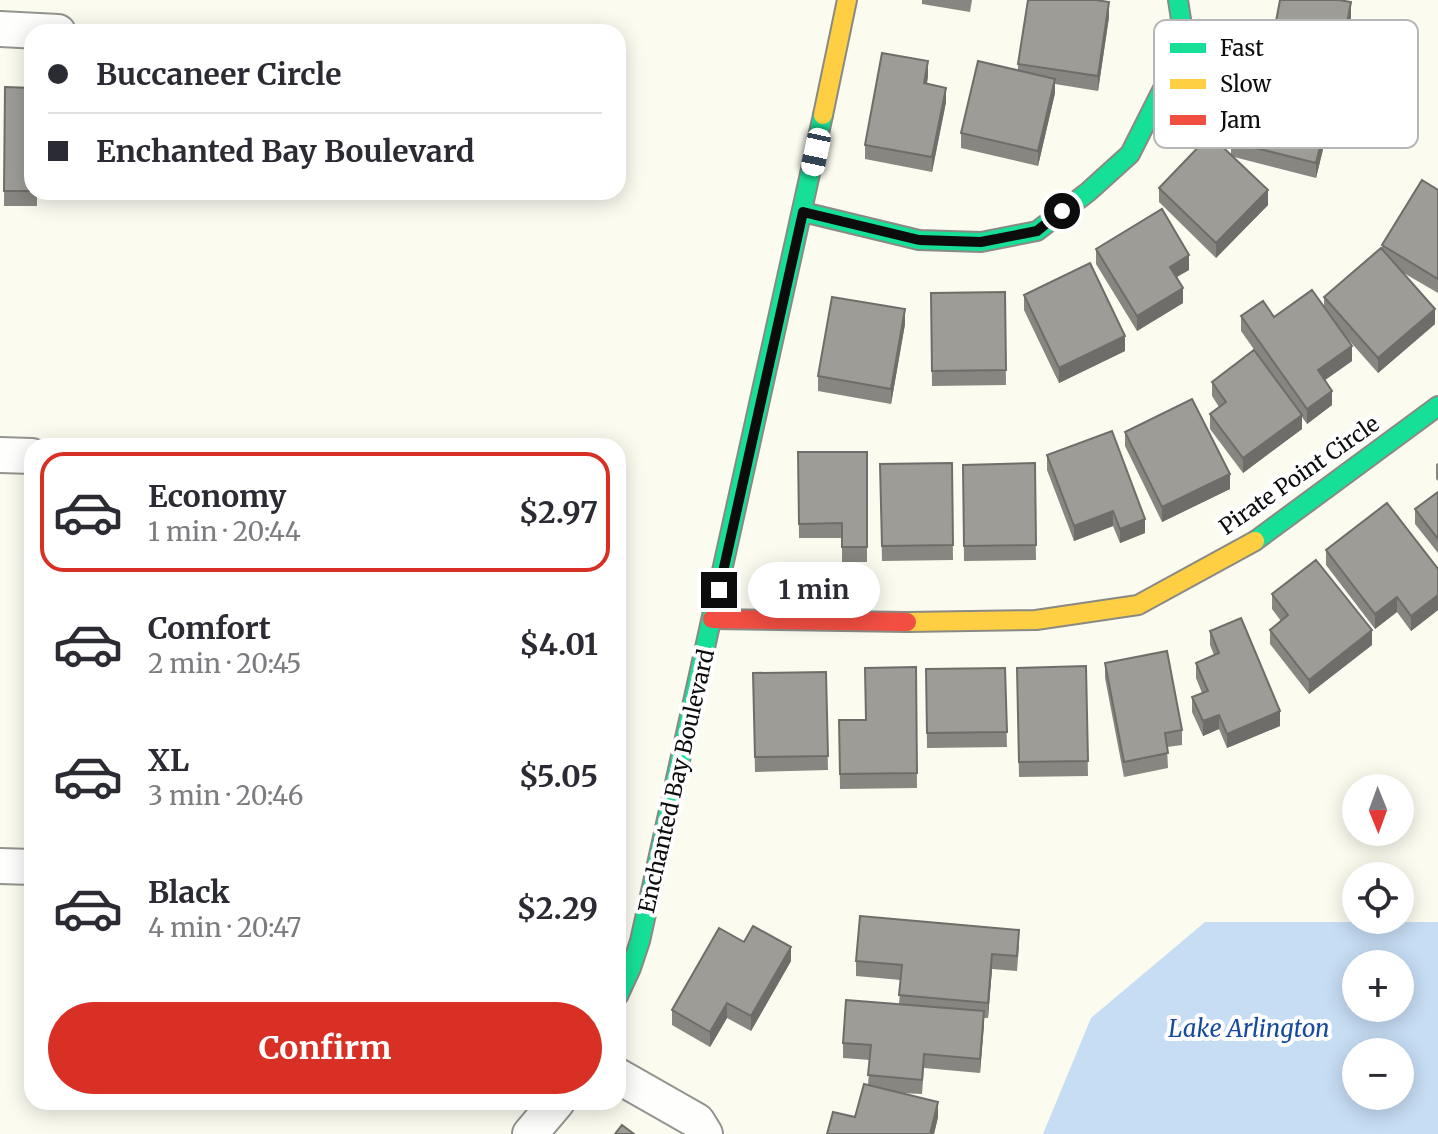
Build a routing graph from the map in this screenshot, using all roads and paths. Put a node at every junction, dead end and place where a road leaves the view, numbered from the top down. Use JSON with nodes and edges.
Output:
{"nodes":[{"id":1,"x":847,"y":0,"type":"edge"},
{"id":2,"x":1178,"y":0,"type":"edge"},
{"id":3,"x":1181,"y":20,"type":"edge"},
{"id":4,"x":0,"y":29,"type":"edge"},
{"id":5,"x":24,"y":30,"type":"edge"},
{"id":6,"x":1154,"y":106,"type":"edge"},
{"id":7,"x":803,"y":212,"type":"junction"},
{"id":8,"x":1438,"y":406,"type":"edge"},
{"id":9,"x":0,"y":455,"type":"edge"},
{"id":10,"x":24,"y":456,"type":"edge"},
{"id":11,"x":712,"y":619,"type":"junction"},
{"id":12,"x":0,"y":866,"type":"edge"},
{"id":13,"x":24,"y":867,"type":"edge"},
{"id":14,"x":626,"y":979,"type":"edge"},
{"id":15,"x":626,"y":1081,"type":"edge"},
{"id":16,"x":550,"y":1110,"type":"edge"},
{"id":17,"x":530,"y":1134,"type":"edge"},
{"id":18,"x":705,"y":1134,"type":"edge"}],
"edges":[{"from":1,"to":7,"type":"street","name":"Enchanted Bay Boulevard"},
{"from":2,"to":3,"type":"street"},
{"from":4,"to":5,"type":"street"},
{"from":6,"to":7,"type":"street"},
{"from":7,"to":11,"type":"street","name":"Enchanted Bay Boulevard"},
{"from":8,"to":11,"type":"street","name":"Pirate Point Circle"},
{"from":9,"to":10,"type":"street"},
{"from":11,"to":14,"type":"street","name":"Enchanted Bay Boulevard"},
{"from":12,"to":13,"type":"street"},
{"from":15,"to":18,"type":"street"},
{"from":16,"to":17,"type":"street"}]}
